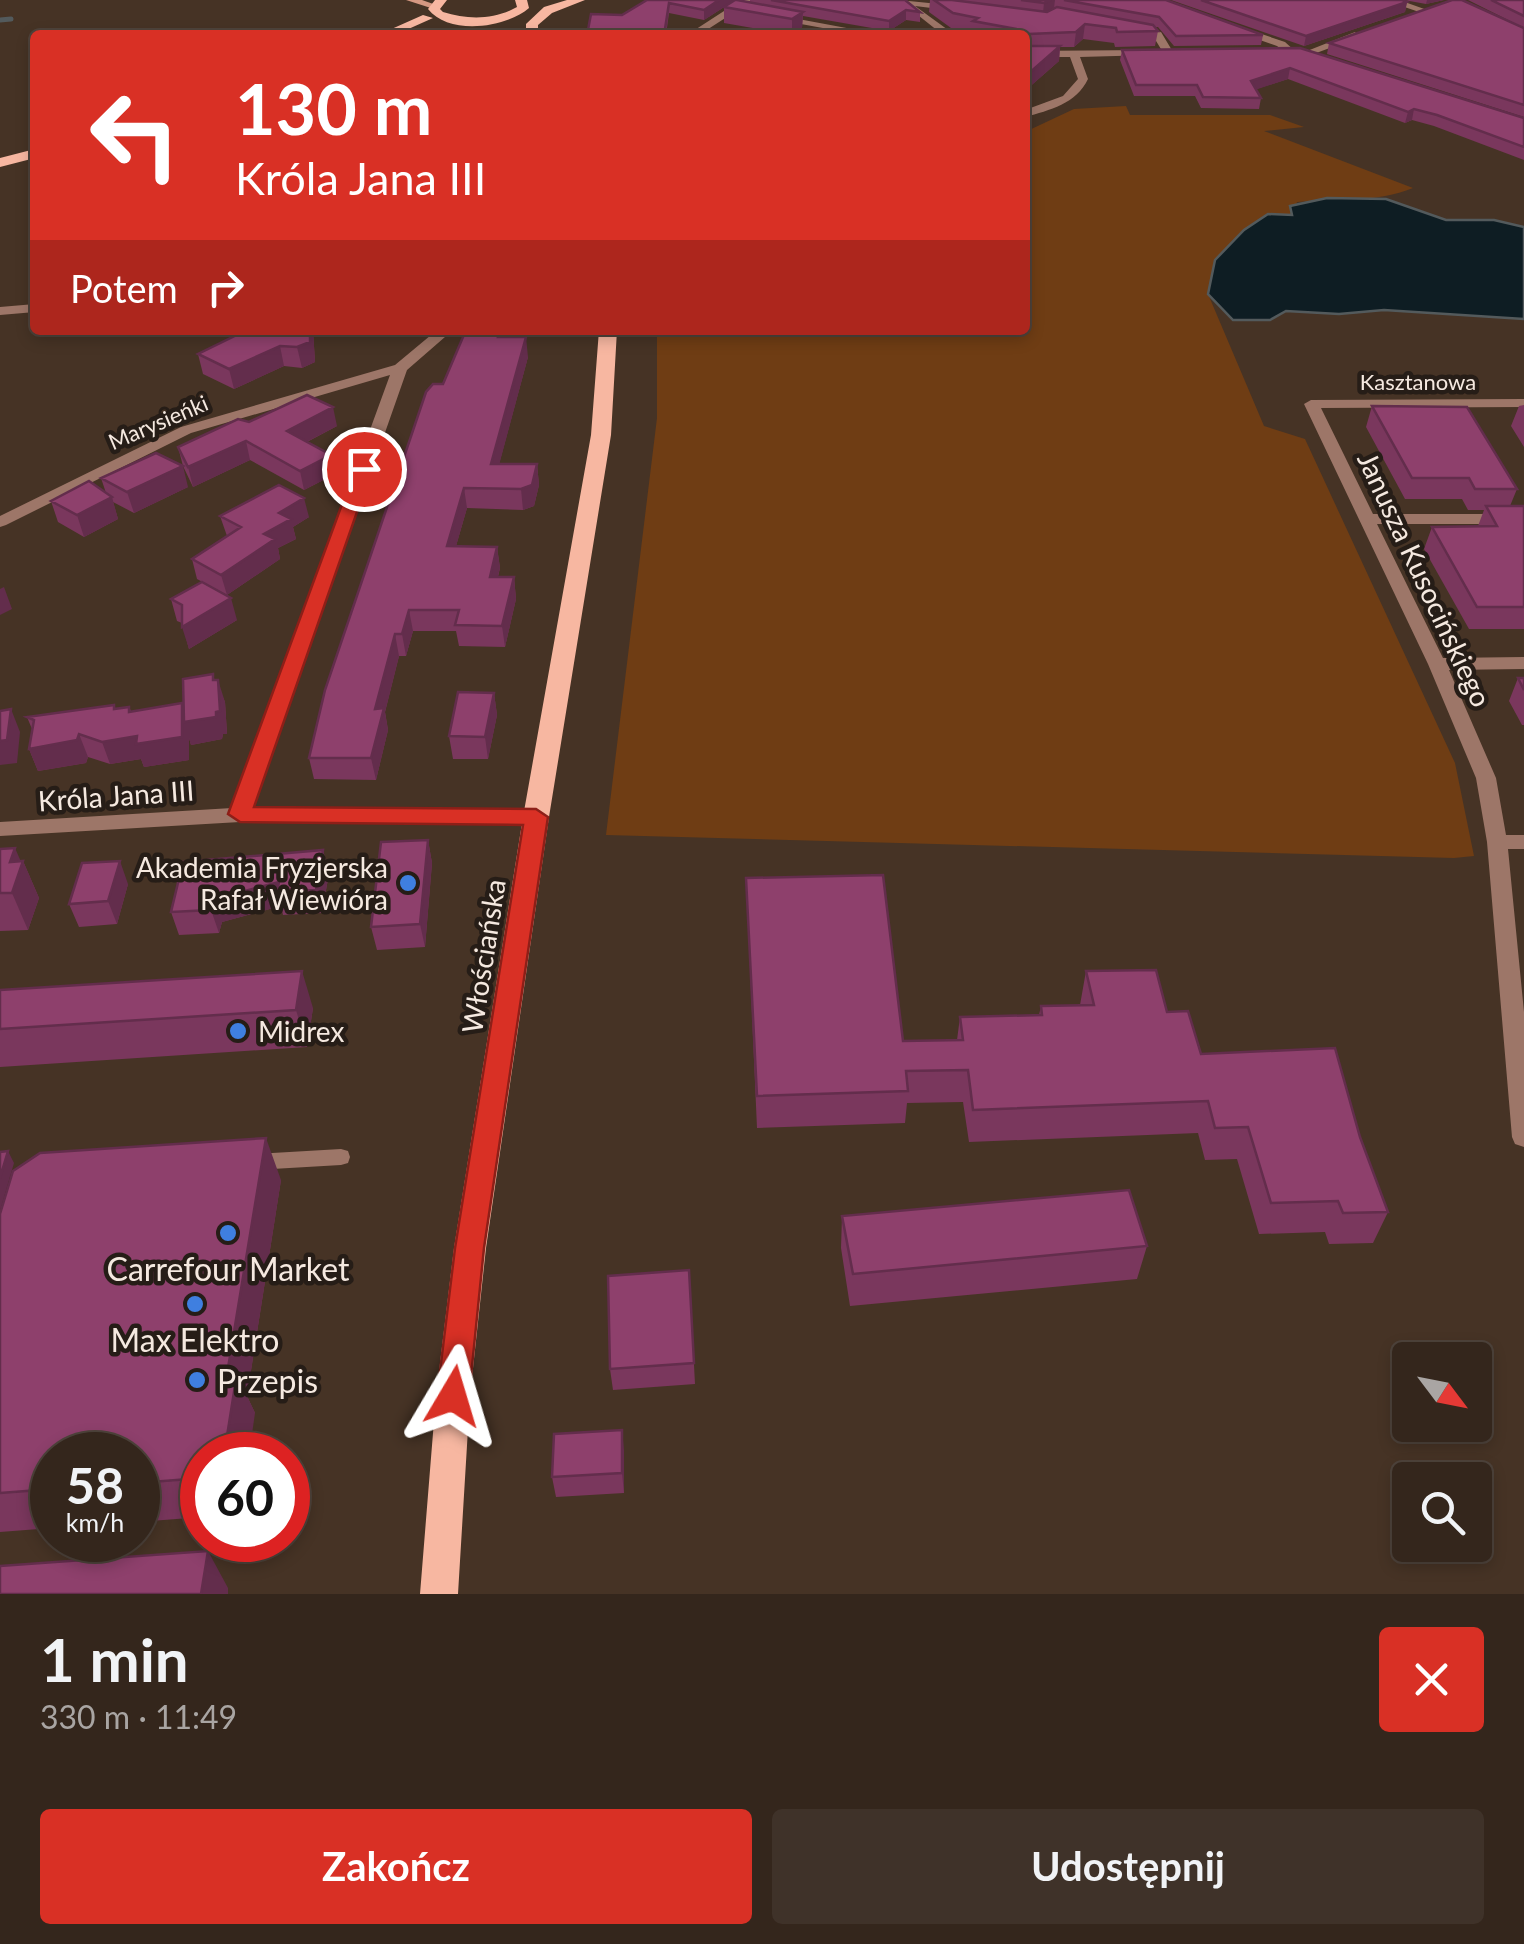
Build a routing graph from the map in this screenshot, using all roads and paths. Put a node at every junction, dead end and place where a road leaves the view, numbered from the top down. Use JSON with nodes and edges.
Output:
{"nodes":[{"id":1,"x":411,"y":0,"type":"edge"},
{"id":2,"x":553,"y":0,"type":"edge"},
{"id":3,"x":579,"y":0,"type":"edge"},
{"id":4,"x":748,"y":0,"type":"edge"},
{"id":5,"x":902,"y":0,"type":"edge"},
{"id":6,"x":1389,"y":0,"type":"edge"},
{"id":7,"x":437,"y":6,"type":"edge"},
{"id":8,"x":1440,"y":6,"type":"edge"},
{"id":9,"x":519,"y":8,"type":"edge"},
{"id":10,"x":734,"y":9,"type":"junction"},
{"id":11,"x":974,"y":10,"type":"edge"},
{"id":12,"x":1424,"y":11,"type":"junction"},
{"id":13,"x":752,"y":12,"type":"edge"},
{"id":14,"x":770,"y":16,"type":"edge"},
{"id":15,"x":1408,"y":17,"type":"edge"},
{"id":16,"x":460,"y":21,"type":"junction"},
{"id":17,"x":1219,"y":22,"type":"edge"},
{"id":18,"x":483,"y":28,"type":"edge"},
{"id":19,"x":1122,"y":28,"type":"edge"},
{"id":20,"x":1373,"y":28,"type":"edge"},
{"id":21,"x":393,"y":30,"type":"edge"},
{"id":22,"x":425,"y":30,"type":"edge"},
{"id":23,"x":521,"y":30,"type":"edge"},
{"id":24,"x":530,"y":30,"type":"edge"},
{"id":25,"x":700,"y":30,"type":"edge"},
{"id":26,"x":846,"y":30,"type":"edge"},
{"id":27,"x":943,"y":30,"type":"edge"},
{"id":28,"x":1265,"y":51,"type":"edge"},
{"id":29,"x":1290,"y":51,"type":"junction"},
{"id":30,"x":1168,"y":52,"type":"junction"},
{"id":31,"x":1188,"y":52,"type":"edge"},
{"id":32,"x":1307,"y":53,"type":"junction"},
{"id":33,"x":1030,"y":54,"type":"edge"},
{"id":34,"x":1074,"y":54,"type":"junction"},
{"id":35,"x":1334,"y":61,"type":"edge"},
{"id":36,"x":1030,"y":112,"type":"edge"},
{"id":37,"x":30,"y":154,"type":"edge"},
{"id":38,"x":0,"y":163,"type":"edge"},
{"id":39,"x":30,"y":309,"type":"edge"},
{"id":40,"x":0,"y":312,"type":"edge"},
{"id":41,"x":440,"y":335,"type":"edge"},
{"id":42,"x":608,"y":335,"type":"edge"},
{"id":43,"x":400,"y":368,"type":"junction"},
{"id":44,"x":1524,"y":403,"type":"edge"},
{"id":45,"x":1311,"y":404,"type":"joint"},
{"id":46,"x":1368,"y":519,"type":"junction"},
{"id":47,"x":1524,"y":519,"type":"edge"},
{"id":48,"x":0,"y":522,"type":"edge"},
{"id":49,"x":1524,"y":663,"type":"edge"},
{"id":50,"x":1437,"y":664,"type":"junction"},
{"id":51,"x":240,"y":814,"type":"junction"},
{"id":52,"x":536,"y":817,"type":"junction"},
{"id":53,"x":0,"y":830,"type":"edge"},
{"id":54,"x":1497,"y":842,"type":"junction"},
{"id":55,"x":1524,"y":842,"type":"edge"},
{"id":56,"x":1524,"y":1138,"type":"edge"},
{"id":57,"x":341,"y":1157,"type":"dead end"},
{"id":58,"x":243,"y":1162,"type":"edge"},
{"id":59,"x":439,"y":1594,"type":"edge"}],
"edges":[{"from":1,"to":7,"type":"street"},
{"from":2,"to":9,"type":"main road"},
{"from":3,"to":24,"type":"main road"},
{"from":4,"to":10,"type":"street"},
{"from":5,"to":11,"type":"street"},
{"from":5,"to":27,"type":"street"},
{"from":6,"to":12,"type":"street"},
{"from":7,"to":16,"type":"main road"},
{"from":7,"to":21,"type":"main road"},
{"from":8,"to":12,"type":"street"},
{"from":9,"to":18,"type":"main road"},
{"from":9,"to":23,"type":"main road"},
{"from":10,"to":13,"type":"lane"},
{"from":10,"to":25,"type":"street"},
{"from":12,"to":15,"type":"street"},
{"from":14,"to":26,"type":"lane"},
{"from":16,"to":18,"type":"main road"},
{"from":16,"to":22,"type":"main road"},
{"from":17,"to":29,"type":"street"},
{"from":19,"to":30,"type":"street"},
{"from":20,"to":32,"type":"street"},
{"from":28,"to":29,"type":"street"},
{"from":29,"to":32,"type":"street"},
{"from":30,"to":31,"type":"street"},
{"from":30,"to":34,"type":"street"},
{"from":32,"to":35,"type":"street"},
{"from":33,"to":34,"type":"street"},
{"from":34,"to":36,"type":"street"},
{"from":37,"to":38,"type":"main road"},
{"from":39,"to":40,"type":"street"},
{"from":41,"to":43,"type":"street"},
{"from":42,"to":52,"type":"main road","name":"Włościańska"},
{"from":43,"to":48,"type":"street","name":"Marysieńki"},
{"from":43,"to":51,"type":"street"},
{"from":44,"to":45,"type":"street","name":"Kasztanowa"},
{"from":45,"to":46,"type":"street","name":"Janusza Kusocińskiego"},
{"from":46,"to":47,"type":"street"},
{"from":46,"to":50,"type":"street","name":"Janusza Kusocińskiego"},
{"from":49,"to":50,"type":"street"},
{"from":50,"to":54,"type":"street","name":"Janusza Kusocińskiego"},
{"from":51,"to":52,"type":"street","name":"Króla Jana III"},
{"from":51,"to":53,"type":"street","name":"Króla Jana III"},
{"from":52,"to":59,"type":"main road","name":"Włościańska"},
{"from":54,"to":55,"type":"street"},
{"from":54,"to":56,"type":"street","name":"Janusza Kusocińskiego"},
{"from":57,"to":58,"type":"lane"}]}
